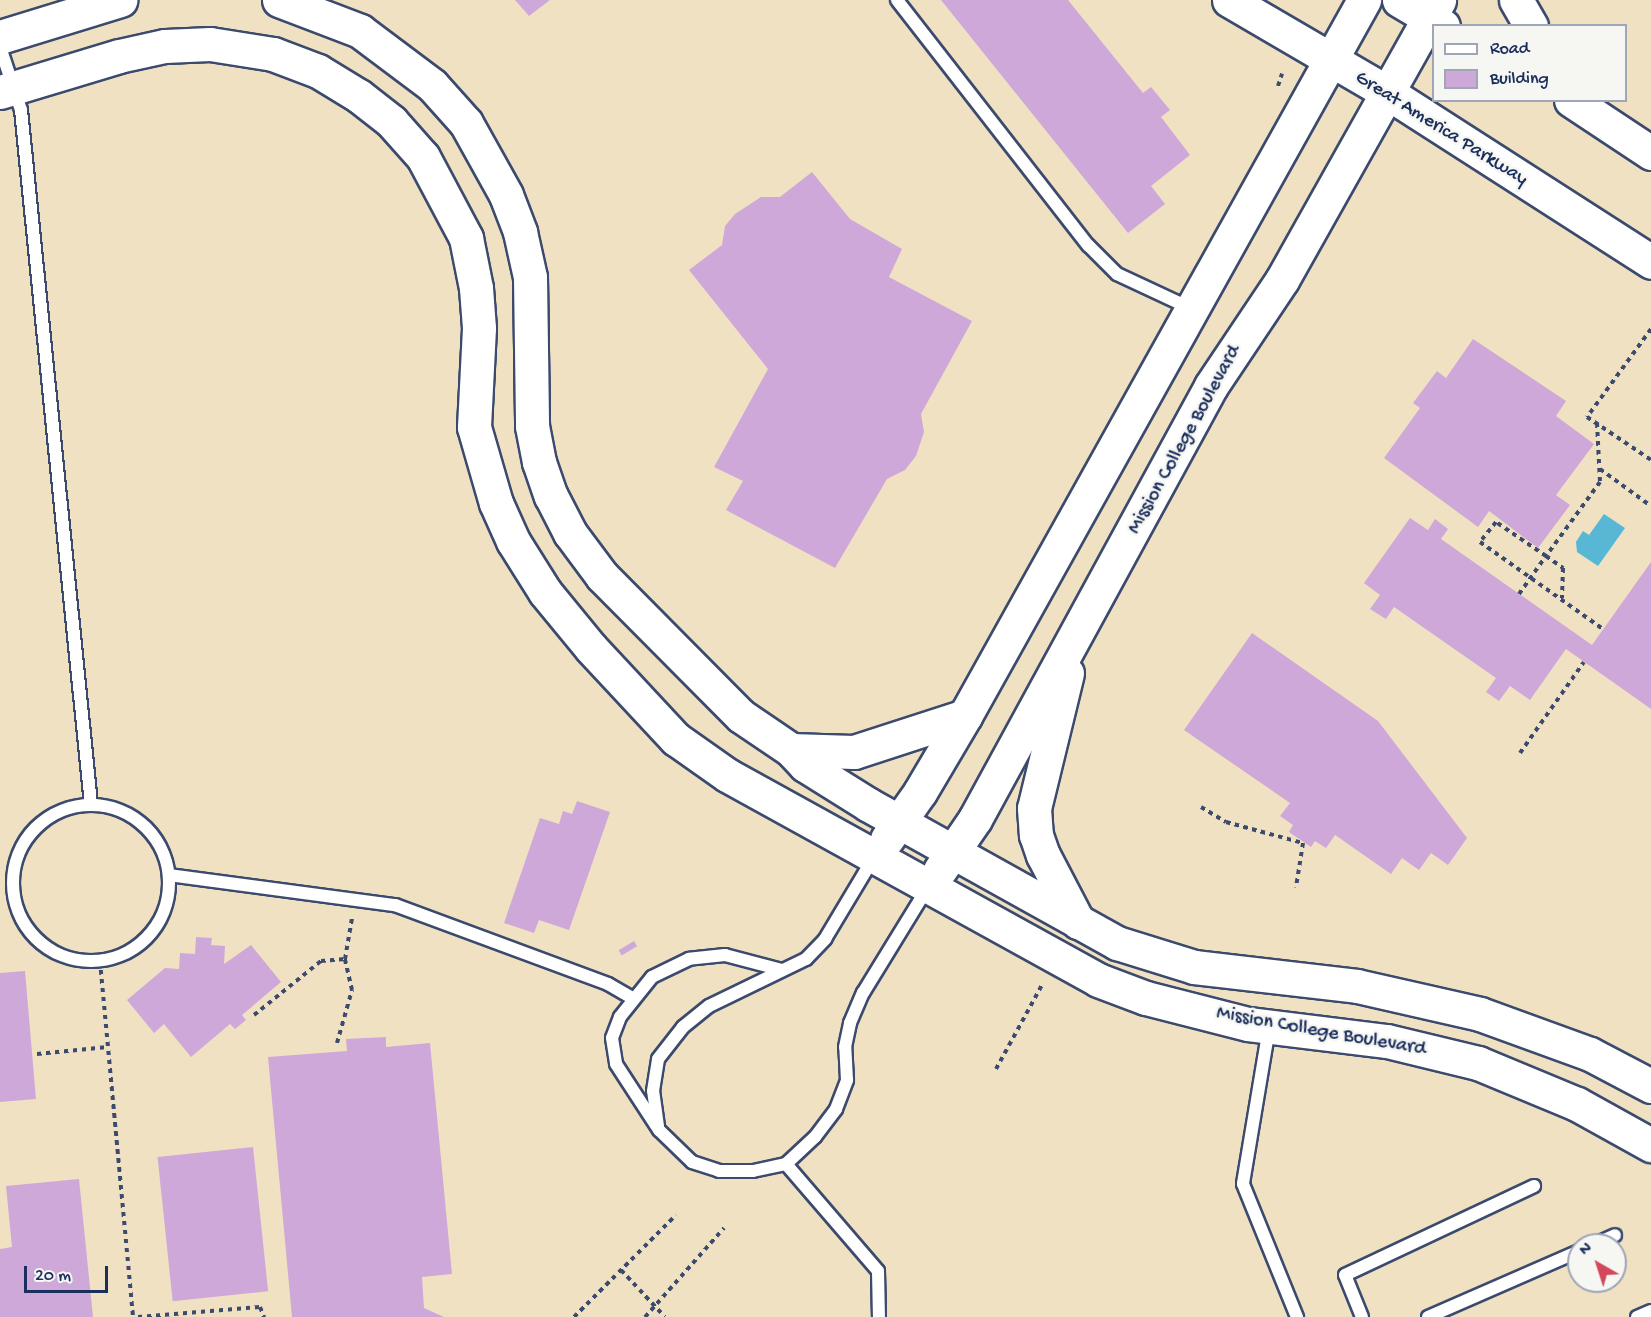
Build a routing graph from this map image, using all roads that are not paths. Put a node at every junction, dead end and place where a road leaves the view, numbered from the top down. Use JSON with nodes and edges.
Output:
{"nodes":[{"id":1,"x":279,"y":0,"type":"edge"},
{"id":2,"x":897,"y":0,"type":"edge"},
{"id":3,"x":1229,"y":0,"type":"edge"},
{"id":4,"x":1364,"y":0,"type":"edge"},
{"id":5,"x":1516,"y":0,"type":"edge"},
{"id":6,"x":108,"y":1,"type":"edge"},
{"id":7,"x":1427,"y":10,"type":"edge"},
{"id":8,"x":1530,"y":24,"type":"edge"},
{"id":9,"x":0,"y":37,"type":"edge"},
{"id":10,"x":0,"y":47,"type":"edge"},
{"id":11,"x":1330,"y":61,"type":"junction"},
{"id":12,"x":7,"y":90,"type":"edge"},
{"id":13,"x":1385,"y":91,"type":"junction"},
{"id":14,"x":1575,"y":102,"type":"edge"},
{"id":15,"x":1651,"y":153,"type":"edge"},
{"id":16,"x":1651,"y":262,"type":"edge"},
{"id":17,"x":1190,"y":308,"type":"junction"},
{"id":18,"x":1072,"y":645,"type":"junction"},
{"id":19,"x":965,"y":716,"type":"junction"},
{"id":20,"x":791,"y":750,"type":"junction"},
{"id":21,"x":91,"y":804,"type":"junction"},
{"id":22,"x":900,"y":821,"type":"junction"},
{"id":23,"x":952,"y":852,"type":"junction"},
{"id":24,"x":874,"y":857,"type":"junction"},
{"id":25,"x":169,"y":875,"type":"junction"},
{"id":26,"x":928,"y":886,"type":"junction"},
{"id":27,"x":13,"y":890,"type":"junction"},
{"id":28,"x":0,"y":893,"type":"edge"},
{"id":29,"x":1078,"y":922,"type":"junction"},
{"id":30,"x":782,"y":970,"type":"junction"},
{"id":31,"x":632,"y":998,"type":"junction"},
{"id":32,"x":1269,"y":1027,"type":"junction"},
{"id":33,"x":1651,"y":1086,"type":"edge"},
{"id":34,"x":659,"y":1130,"type":"junction"},
{"id":35,"x":1651,"y":1145,"type":"edge"},
{"id":36,"x":786,"y":1164,"type":"junction"},
{"id":37,"x":1534,"y":1186,"type":"dead end"},
{"id":38,"x":1567,"y":1256,"type":"edge"},
{"id":39,"x":1651,"y":1311,"type":"edge"},
{"id":40,"x":879,"y":1317,"type":"edge"},
{"id":41,"x":1297,"y":1317,"type":"edge"},
{"id":42,"x":1362,"y":1317,"type":"edge"},
{"id":43,"x":1428,"y":1317,"type":"edge"},
{"id":44,"x":1637,"y":1317,"type":"edge"}],
"edges":[{"from":1,"to":20,"type":"street"},
{"from":2,"to":17,"type":"lane"},
{"from":3,"to":11,"type":"street","name":"Great America Parkway"},
{"from":4,"to":11,"type":"street"},
{"from":5,"to":8,"type":"street"},
{"from":6,"to":9,"type":"street"},
{"from":7,"to":13,"type":"street","name":"Mission College Boulevard"},
{"from":10,"to":12,"type":"lane"},
{"from":11,"to":13,"type":"street","name":"Great America Parkway"},
{"from":11,"to":17,"type":"street"},
{"from":12,"to":21,"type":"lane"},
{"from":12,"to":24,"type":"street","name":"Mission College Boulevard"},
{"from":13,"to":16,"type":"street","name":"Great America Parkway"},
{"from":13,"to":18,"type":"street","name":"Mission College Boulevard"},
{"from":14,"to":15,"type":"street"},
{"from":17,"to":19,"type":"street"},
{"from":18,"to":23,"type":"street","name":"Mission College Boulevard"},
{"from":18,"to":29,"type":"street"},
{"from":19,"to":20,"type":"street"},
{"from":19,"to":22,"type":"street"},
{"from":20,"to":22,"type":"street"},
{"from":21,"to":25,"type":"lane"},
{"from":21,"to":27,"type":"lane"},
{"from":22,"to":23,"type":"street"},
{"from":22,"to":24,"type":"street"},
{"from":23,"to":26,"type":"street","name":"Mission College Boulevard"},
{"from":23,"to":29,"type":"street"},
{"from":24,"to":26,"type":"street","name":"Mission College Boulevard"},
{"from":24,"to":30,"type":"lane"},
{"from":25,"to":27,"type":"lane"},
{"from":25,"to":31,"type":"lane"},
{"from":26,"to":32,"type":"street","name":"Mission College Boulevard"},
{"from":26,"to":36,"type":"lane"},
{"from":27,"to":28,"type":"lane"},
{"from":29,"to":33,"type":"street"},
{"from":30,"to":31,"type":"lane"},
{"from":30,"to":34,"type":"lane"},
{"from":31,"to":34,"type":"lane"},
{"from":32,"to":35,"type":"street","name":"Mission College Boulevard"},
{"from":32,"to":41,"type":"lane"},
{"from":34,"to":36,"type":"lane"},
{"from":36,"to":40,"type":"lane"},
{"from":37,"to":42,"type":"lane"},
{"from":38,"to":43,"type":"lane"},
{"from":39,"to":44,"type":"lane"}]}
